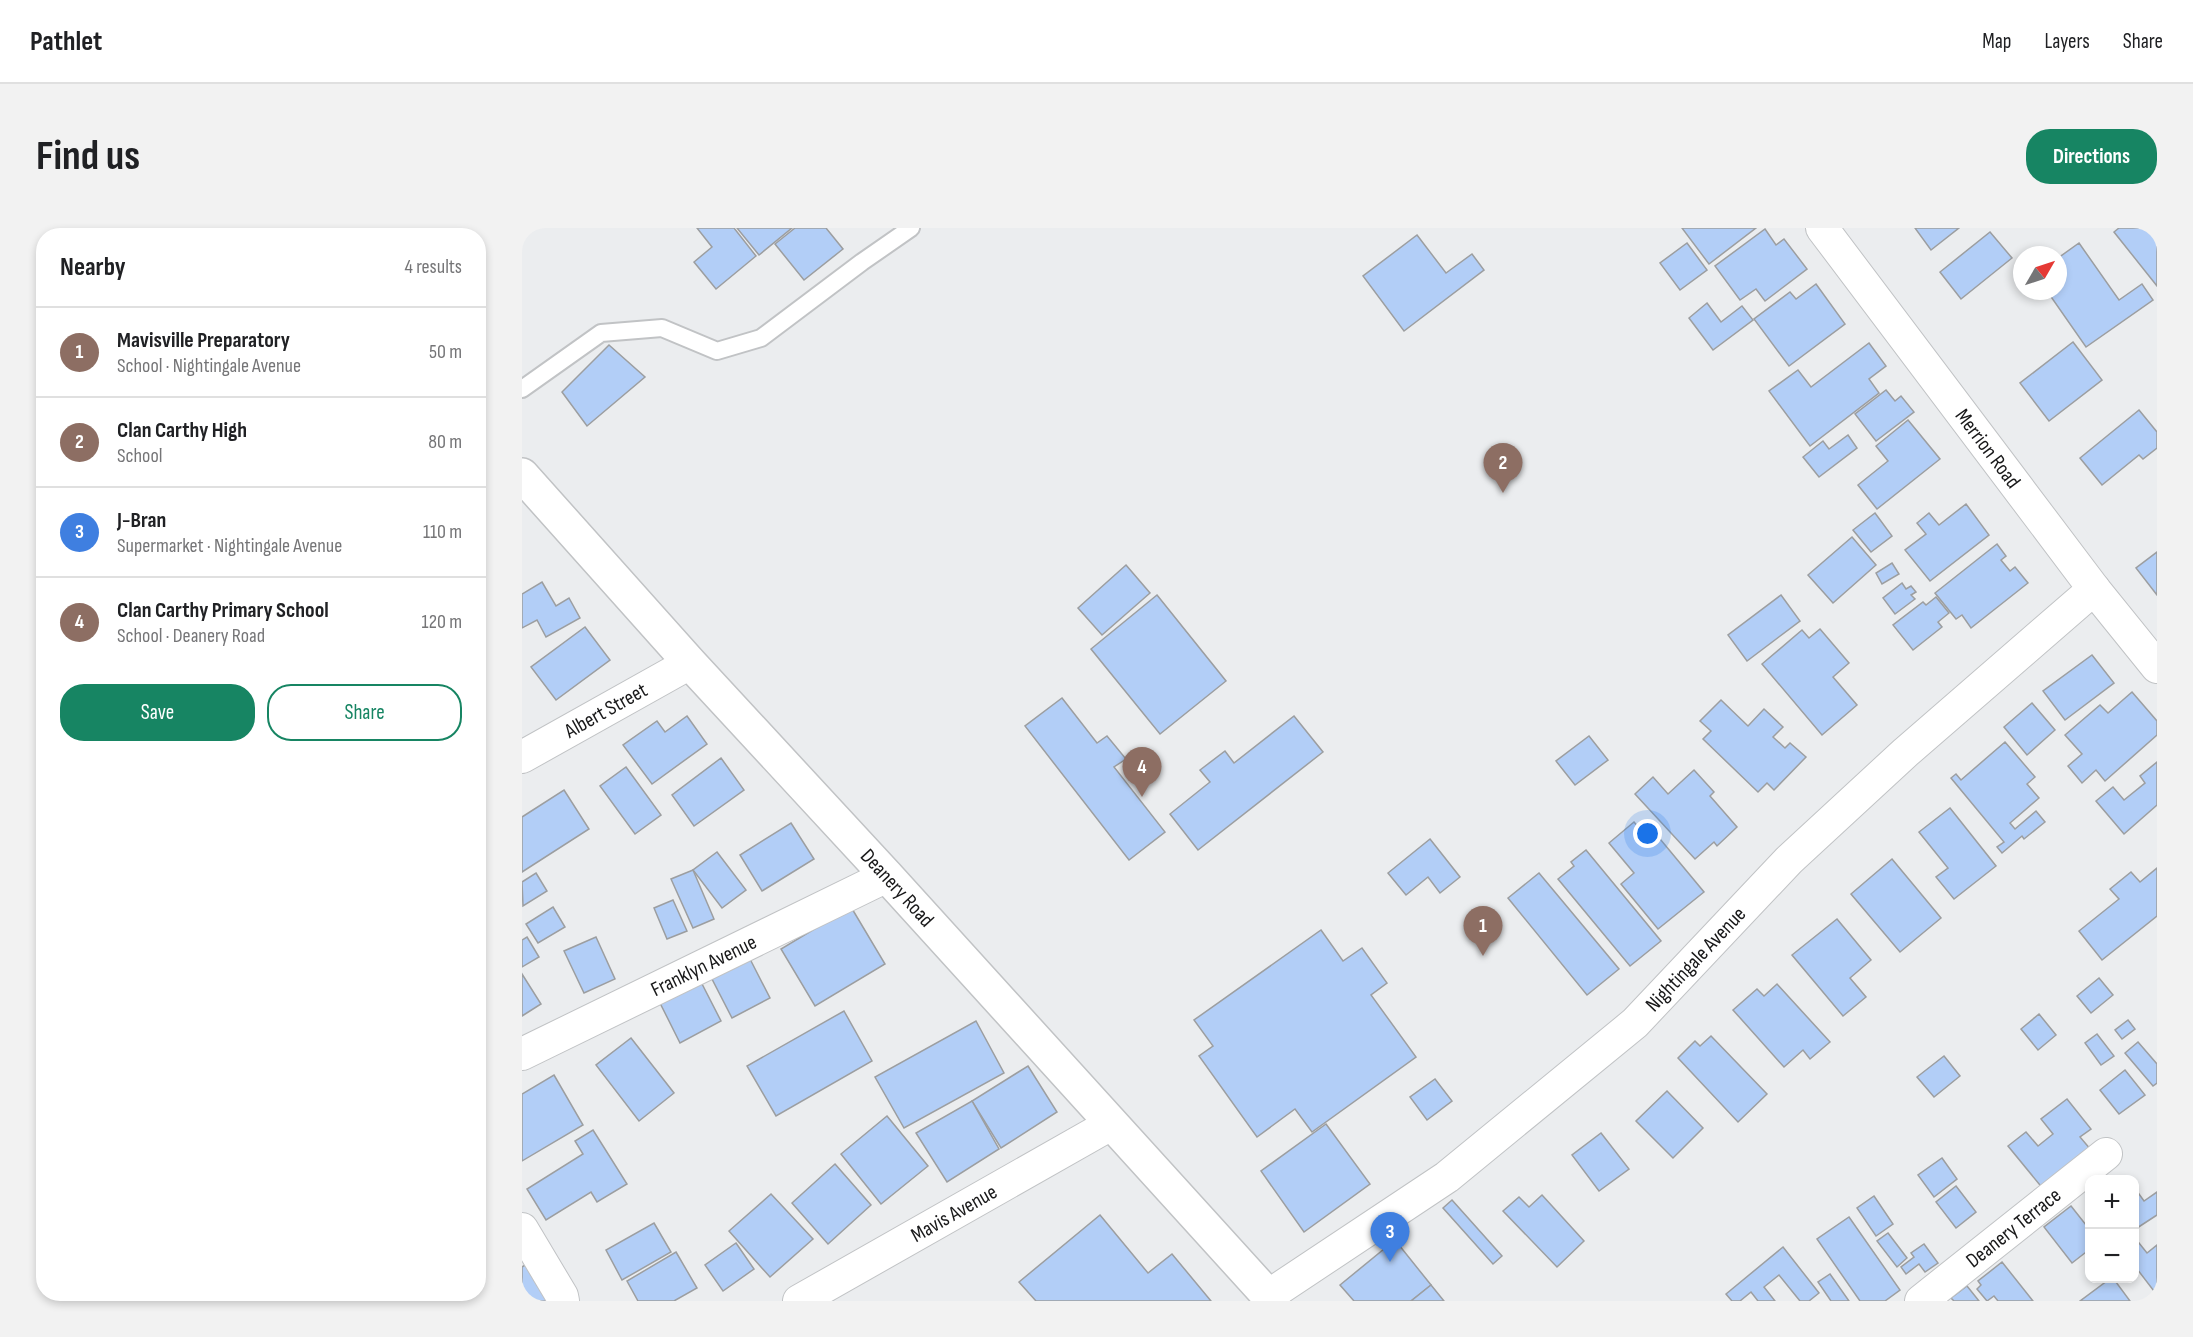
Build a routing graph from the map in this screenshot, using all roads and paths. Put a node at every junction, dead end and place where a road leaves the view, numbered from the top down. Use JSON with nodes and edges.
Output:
{"nodes":[{"id":1,"x":911,"y":228,"type":"edge"},
{"id":2,"x":1821,"y":228,"type":"edge"},
{"id":3,"x":522,"y":389,"type":"edge"},
{"id":4,"x":522,"y":475,"type":"edge"},
{"id":5,"x":2094,"y":589,"type":"junction"},
{"id":6,"x":690,"y":663,"type":"junction"},
{"id":7,"x":2157,"y":667,"type":"edge"},
{"id":8,"x":522,"y":757,"type":"edge"},
{"id":9,"x":887,"y":876,"type":"junction"},
{"id":10,"x":522,"y":1054,"type":"edge"},
{"id":11,"x":1111,"y":1124,"type":"junction"},
{"id":12,"x":2106,"y":1154,"type":"dead end"},
{"id":13,"x":522,"y":1229,"type":"edge"},
{"id":14,"x":1270,"y":1298,"type":"edge"},
{"id":15,"x":563,"y":1301,"type":"edge"},
{"id":16,"x":799,"y":1301,"type":"edge"},
{"id":17,"x":1921,"y":1301,"type":"edge"}],
"edges":[{"from":1,"to":3,"type":"lane"},
{"from":2,"to":5,"type":"street","name":"Merrion Road"},
{"from":4,"to":6,"type":"street","name":"Deanery Road"},
{"from":5,"to":7,"type":"street","name":"Merrion Road"},
{"from":5,"to":14,"type":"street","name":"Nightingale Avenue"},
{"from":6,"to":8,"type":"street","name":"Albert Street"},
{"from":6,"to":9,"type":"street","name":"Deanery Road"},
{"from":9,"to":10,"type":"street","name":"Franklyn Avenue"},
{"from":9,"to":11,"type":"street","name":"Deanery Road"},
{"from":11,"to":14,"type":"street","name":"Deanery Road"},
{"from":11,"to":16,"type":"street","name":"Mavis Avenue"},
{"from":12,"to":17,"type":"street","name":"Deanery Terrace"},
{"from":13,"to":15,"type":"street"}]}
